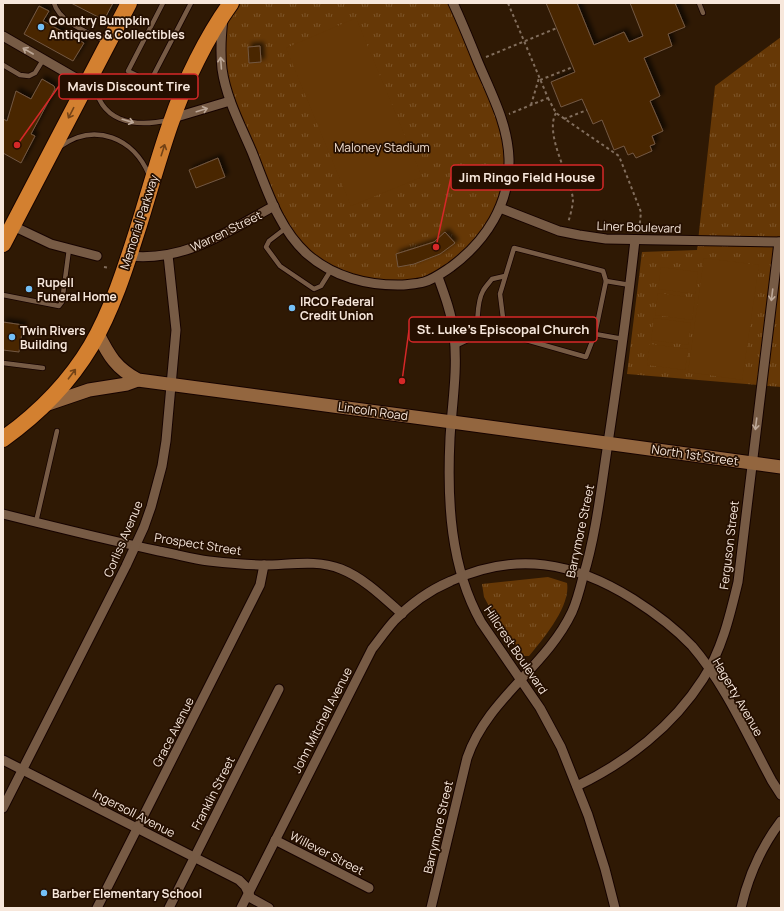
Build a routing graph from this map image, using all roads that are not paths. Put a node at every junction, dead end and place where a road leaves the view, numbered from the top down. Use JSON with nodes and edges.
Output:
{"nodes":[{"id":1,"x":54,"y":3,"type":"edge"},
{"id":2,"x":129,"y":3,"type":"edge"},
{"id":3,"x":163,"y":3,"type":"edge"},
{"id":4,"x":191,"y":3,"type":"edge"},
{"id":5,"x":453,"y":3,"type":"edge"},
{"id":6,"x":699,"y":3,"type":"edge"},
{"id":7,"x":227,"y":9,"type":"edge"},
{"id":8,"x":703,"y":13,"type":"dead end"},
{"id":9,"x":3,"y":36,"type":"edge"},
{"id":10,"x":108,"y":43,"type":"junction"},
{"id":11,"x":43,"y":60,"type":"junction"},
{"id":12,"x":3,"y":65,"type":"edge"},
{"id":13,"x":90,"y":77,"type":"junction"},
{"id":14,"x":230,"y":101,"type":"junction"},
{"id":15,"x":173,"y":118,"type":"junction"},
{"id":16,"x":51,"y":152,"type":"junction"},
{"id":17,"x":152,"y":182,"type":"junction"},
{"id":18,"x":274,"y":206,"type":"junction"},
{"id":19,"x":500,"y":208,"type":"junction"},
{"id":20,"x":8,"y":223,"type":"edge"},
{"id":21,"x":286,"y":228,"type":"junction"},
{"id":22,"x":635,"y":240,"type":"junction"},
{"id":23,"x":780,"y":242,"type":"edge"},
{"id":24,"x":3,"y":244,"type":"edge"},
{"id":25,"x":69,"y":249,"type":"junction"},
{"id":26,"x":97,"y":256,"type":"dead end"},
{"id":27,"x":129,"y":256,"type":"junction"},
{"id":28,"x":168,"y":256,"type":"junction"},
{"id":29,"x":330,"y":270,"type":"junction"},
{"id":30,"x":505,"y":276,"type":"junction"},
{"id":31,"x":438,"y":277,"type":"junction"},
{"id":32,"x":606,"y":281,"type":"junction"},
{"id":33,"x":630,"y":285,"type":"junction"},
{"id":34,"x":3,"y":295,"type":"edge"},
{"id":35,"x":98,"y":334,"type":"junction"},
{"id":36,"x":595,"y":334,"type":"junction"},
{"id":37,"x":623,"y":339,"type":"junction"},
{"id":38,"x":455,"y":346,"type":"junction"},
{"id":39,"x":3,"y":363,"type":"edge"},
{"id":40,"x":43,"y":368,"type":"dead end"},
{"id":41,"x":138,"y":380,"type":"junction"},
{"id":42,"x":171,"y":384,"type":"junction"},
{"id":43,"x":45,"y":405,"type":"junction"},
{"id":44,"x":452,"y":422,"type":"junction"},
{"id":45,"x":57,"y":431,"type":"dead end"},
{"id":46,"x":3,"y":439,"type":"edge"},
{"id":47,"x":608,"y":443,"type":"junction"},
{"id":48,"x":752,"y":462,"type":"junction"},
{"id":49,"x":781,"y":467,"type":"edge"},
{"id":50,"x":4,"y":517,"type":"edge"},
{"id":51,"x":36,"y":522,"type":"junction"},
{"id":52,"x":136,"y":546,"type":"junction"},
{"id":53,"x":264,"y":565,"type":"junction"},
{"id":54,"x":584,"y":574,"type":"junction"},
{"id":55,"x":462,"y":576,"type":"junction"},
{"id":56,"x":402,"y":614,"type":"junction"},
{"id":57,"x":709,"y":668,"type":"junction"},
{"id":58,"x":521,"y":679,"type":"junction"},
{"id":59,"x":279,"y":689,"type":"dead end"},
{"id":60,"x":3,"y":760,"type":"edge"},
{"id":61,"x":22,"y":770,"type":"junction"},
{"id":62,"x":577,"y":786,"type":"junction"},
{"id":63,"x":781,"y":795,"type":"edge"},
{"id":64,"x":3,"y":808,"type":"edge"},
{"id":65,"x":781,"y":820,"type":"edge"},
{"id":66,"x":137,"y":828,"type":"junction"},
{"id":67,"x":275,"y":840,"type":"junction"},
{"id":68,"x":194,"y":858,"type":"junction"},
{"id":69,"x":369,"y":888,"type":"dead end"},
{"id":70,"x":248,"y":893,"type":"junction"},
{"id":71,"x":97,"y":908,"type":"edge"},
{"id":72,"x":169,"y":908,"type":"edge"},
{"id":73,"x":241,"y":908,"type":"edge"},
{"id":74,"x":269,"y":908,"type":"edge"},
{"id":75,"x":431,"y":908,"type":"edge"},
{"id":76,"x":615,"y":908,"type":"edge"},
{"id":77,"x":741,"y":908,"type":"edge"}],
"edges":[{"from":1,"to":10,"type":"lane"},
{"from":2,"to":10,"type":"highway"},
{"from":3,"to":4,"type":"lane"},
{"from":5,"to":19,"type":"street"},
{"from":6,"to":8,"type":"lane"},
{"from":14,"to":7,"type":"street","one_way":true},
{"from":7,"to":15,"type":"highway","name":"Memorial Parkway"},
{"from":11,"to":9,"type":"street","one_way":true},
{"from":10,"to":13,"type":"highway"},
{"from":11,"to":12,"type":"lane"},
{"from":11,"to":13,"type":"street"},
{"from":13,"to":15,"type":"lane","one_way":true},
{"from":13,"to":16,"type":"highway","one_way":true},
{"from":15,"to":14,"type":"street","one_way":true},
{"from":14,"to":18,"type":"street"},
{"from":17,"to":15,"type":"highway","name":"Memorial Parkway","one_way":true},
{"from":16,"to":17,"type":"lane"},
{"from":16,"to":20,"type":"highway"},
{"from":17,"to":27,"type":"highway","name":"Memorial Parkway"},
{"from":18,"to":21,"type":"street"},
{"from":18,"to":28,"type":"street","name":"Warren Street"},
{"from":19,"to":22,"type":"street","name":"Liner Boulevard"},
{"from":19,"to":31,"type":"street"},
{"from":20,"to":24,"type":"highway"},
{"from":20,"to":25,"type":"street"},
{"from":21,"to":29,"type":"street"},
{"from":21,"to":29,"type":"lane"},
{"from":22,"to":23,"type":"street","name":"Liner Boulevard"},
{"from":22,"to":33,"type":"street","name":"Barrymore Street"},
{"from":23,"to":48,"type":"street","name":"Ferguson Street","one_way":true},
{"from":25,"to":26,"type":"street"},
{"from":25,"to":34,"type":"lane"},
{"from":27,"to":28,"type":"street","name":"Warren Street"},
{"from":27,"to":35,"type":"highway","name":"Memorial Parkway"},
{"from":28,"to":42,"type":"street","name":"Corliss Avenue"},
{"from":29,"to":31,"type":"street"},
{"from":30,"to":32,"type":"lane"},
{"from":30,"to":36,"type":"lane"},
{"from":30,"to":38,"type":"lane"},
{"from":31,"to":38,"type":"street","name":"Hillcrest Boulevard"},
{"from":32,"to":33,"type":"lane"},
{"from":32,"to":36,"type":"lane"},
{"from":33,"to":37,"type":"street","name":"Barrymore Street"},
{"from":35,"to":41,"type":"main road","name":"Lincoln Road"},
{"from":43,"to":35,"type":"highway","name":"Memorial Parkway","one_way":true},
{"from":36,"to":37,"type":"lane"},
{"from":37,"to":47,"type":"street","name":"Barrymore Street"},
{"from":38,"to":44,"type":"street","name":"Hillcrest Boulevard"},
{"from":39,"to":40,"type":"lane"},
{"from":41,"to":42,"type":"main road","name":"Lincoln Road"},
{"from":41,"to":43,"type":"main road","name":"Lincoln Road"},
{"from":42,"to":44,"type":"main road","name":"Lincoln Road"},
{"from":42,"to":52,"type":"street","name":"Corliss Avenue"},
{"from":43,"to":46,"type":"highway","name":"Memorial Parkway"},
{"from":44,"to":47,"type":"main road","name":"Lincoln Road"},
{"from":44,"to":55,"type":"street","name":"Hillcrest Boulevard"},
{"from":45,"to":51,"type":"lane"},
{"from":47,"to":48,"type":"main road","name":"North 1st Street"},
{"from":47,"to":54,"type":"street","name":"Barrymore Street"},
{"from":48,"to":49,"type":"main road","name":"North 1st Street"},
{"from":48,"to":57,"type":"street","name":"Ferguson Street"},
{"from":50,"to":51,"type":"street","name":"Prospect Street"},
{"from":51,"to":52,"type":"street","name":"Prospect Street"},
{"from":52,"to":53,"type":"street","name":"Prospect Street"},
{"from":52,"to":61,"type":"street","name":"Corliss Avenue"},
{"from":53,"to":56,"type":"street","name":"Prospect Street"},
{"from":53,"to":66,"type":"street","name":"Grace Avenue"},
{"from":54,"to":55,"type":"street","name":"Hagerty Avenue"},
{"from":54,"to":57,"type":"street","name":"Hagerty Avenue"},
{"from":54,"to":58,"type":"street","name":"Barrymore Street"},
{"from":55,"to":56,"type":"street","name":"John Mitchell Avenue"},
{"from":55,"to":58,"type":"street","name":"Hillcrest Boulevard"},
{"from":56,"to":67,"type":"street","name":"John Mitchell Avenue"},
{"from":57,"to":62,"type":"street","name":"Ferguson Street"},
{"from":57,"to":63,"type":"street","name":"Hagerty Avenue"},
{"from":58,"to":62,"type":"street","name":"Hillcrest Boulevard"},
{"from":58,"to":75,"type":"street","name":"Barrymore Street"},
{"from":59,"to":68,"type":"street","name":"Franklin Street"},
{"from":60,"to":61,"type":"street","name":"Ingersoll Avenue"},
{"from":61,"to":64,"type":"street","name":"Corliss Avenue"},
{"from":61,"to":66,"type":"street","name":"Ingersoll Avenue"},
{"from":62,"to":76,"type":"street","name":"Hillcrest Boulevard"},
{"from":65,"to":77,"type":"street"},
{"from":66,"to":68,"type":"street","name":"Ingersoll Avenue"},
{"from":66,"to":71,"type":"street","name":"Grace Avenue"},
{"from":67,"to":69,"type":"street","name":"Willever Street"},
{"from":67,"to":70,"type":"street","name":"John Mitchell Avenue"},
{"from":68,"to":70,"type":"street","name":"Ingersoll Avenue"},
{"from":68,"to":72,"type":"street","name":"Franklin Street"},
{"from":70,"to":73,"type":"street","name":"John Mitchell Avenue"},
{"from":70,"to":74,"type":"street","name":"Ingersoll Avenue"}]}
